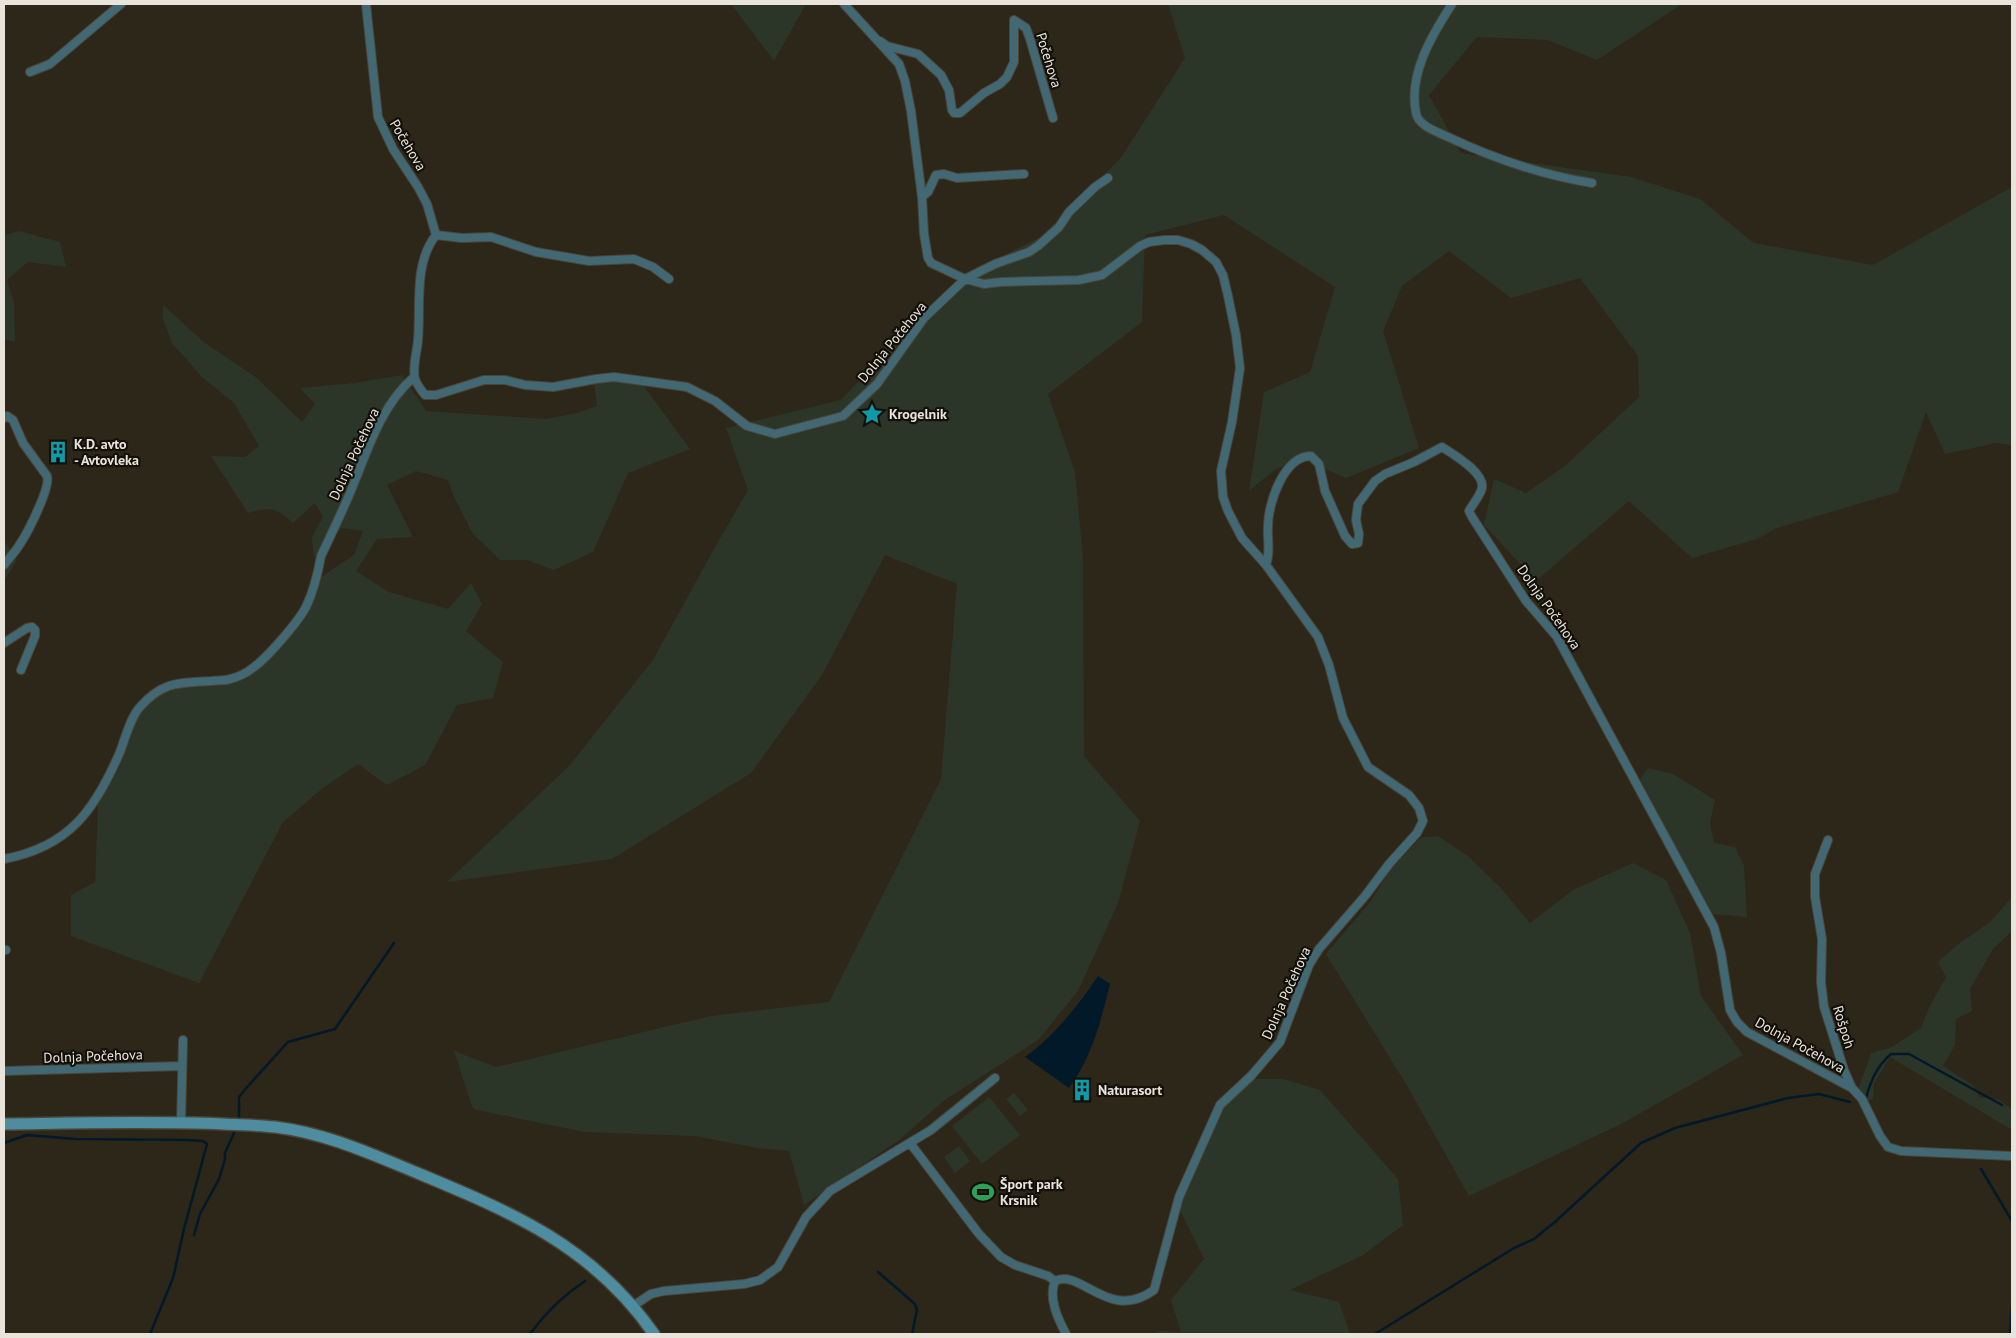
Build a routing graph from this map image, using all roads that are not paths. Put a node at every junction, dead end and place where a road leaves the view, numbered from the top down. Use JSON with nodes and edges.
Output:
{"nodes":[{"id":1,"x":121,"y":4,"type":"edge"},
{"id":2,"x":366,"y":4,"type":"edge"},
{"id":3,"x":844,"y":4,"type":"edge"},
{"id":4,"x":1452,"y":4,"type":"edge"},
{"id":5,"x":872,"y":36,"type":"junction"},
{"id":6,"x":30,"y":72,"type":"dead end"},
{"id":7,"x":1053,"y":118,"type":"dead end"},
{"id":8,"x":1024,"y":174,"type":"dead end"},
{"id":9,"x":1108,"y":178,"type":"dead end"},
{"id":10,"x":1592,"y":183,"type":"dead end"},
{"id":11,"x":922,"y":197,"type":"junction"},
{"id":12,"x":436,"y":236,"type":"junction"},
{"id":13,"x":670,"y":279,"type":"dead end"},
{"id":14,"x":964,"y":279,"type":"junction"},
{"id":15,"x":414,"y":377,"type":"junction"},
{"id":16,"x":4,"y":418,"type":"edge"},
{"id":17,"x":4,"y":565,"type":"edge"},
{"id":18,"x":1266,"y":565,"type":"junction"},
{"id":19,"x":4,"y":643,"type":"edge"},
{"id":20,"x":21,"y":670,"type":"dead end"},
{"id":21,"x":1828,"y":840,"type":"dead end"},
{"id":22,"x":4,"y":859,"type":"edge"},
{"id":23,"x":183,"y":1040,"type":"dead end"},
{"id":24,"x":182,"y":1066,"type":"junction"},
{"id":25,"x":4,"y":1071,"type":"edge"},
{"id":26,"x":995,"y":1078,"type":"dead end"},
{"id":27,"x":1852,"y":1088,"type":"junction"},
{"id":28,"x":181,"y":1123,"type":"junction"},
{"id":29,"x":4,"y":1124,"type":"edge"},
{"id":30,"x":910,"y":1143,"type":"junction"},
{"id":31,"x":2012,"y":1156,"type":"edge"},
{"id":32,"x":1055,"y":1281,"type":"junction"},
{"id":33,"x":633,"y":1306,"type":"junction"},
{"id":34,"x":654,"y":1334,"type":"edge"},
{"id":35,"x":1066,"y":1334,"type":"edge"}],
"edges":[{"from":1,"to":6,"type":"street"},
{"from":2,"to":12,"type":"street","name":"Počehova"},
{"from":3,"to":5,"type":"street","name":"Počehova"},
{"from":4,"to":10,"type":"street"},
{"from":5,"to":7,"type":"street","name":"Počehova"},
{"from":5,"to":11,"type":"street","name":"Počehova"},
{"from":8,"to":11,"type":"street"},
{"from":9,"to":14,"type":"street"},
{"from":11,"to":14,"type":"street","name":"Počehova"},
{"from":12,"to":13,"type":"street"},
{"from":12,"to":15,"type":"street"},
{"from":14,"to":15,"type":"street","name":"Dolnja Počehova"},
{"from":14,"to":18,"type":"street","name":"Dolnja Počehova"},
{"from":15,"to":22,"type":"street","name":"Dolnja Počehova"},
{"from":16,"to":17,"type":"street"},
{"from":18,"to":27,"type":"street","name":"Dolnja Počehova"},
{"from":18,"to":32,"type":"street","name":"Dolnja Počehova"},
{"from":19,"to":20,"type":"street"},
{"from":21,"to":27,"type":"street","name":"Rošpoh"},
{"from":23,"to":24,"type":"street"},
{"from":24,"to":25,"type":"street","name":"Dolnja Počehova"},
{"from":24,"to":28,"type":"street"},
{"from":26,"to":30,"type":"street"},
{"from":27,"to":31,"type":"street","name":"Rošpoh"},
{"from":28,"to":29,"type":"main road"},
{"from":28,"to":33,"type":"main road"},
{"from":30,"to":32,"type":"street","name":"Dolnja Počehova"},
{"from":30,"to":33,"type":"street"},
{"from":32,"to":35,"type":"street"},
{"from":33,"to":34,"type":"main road"}]}
